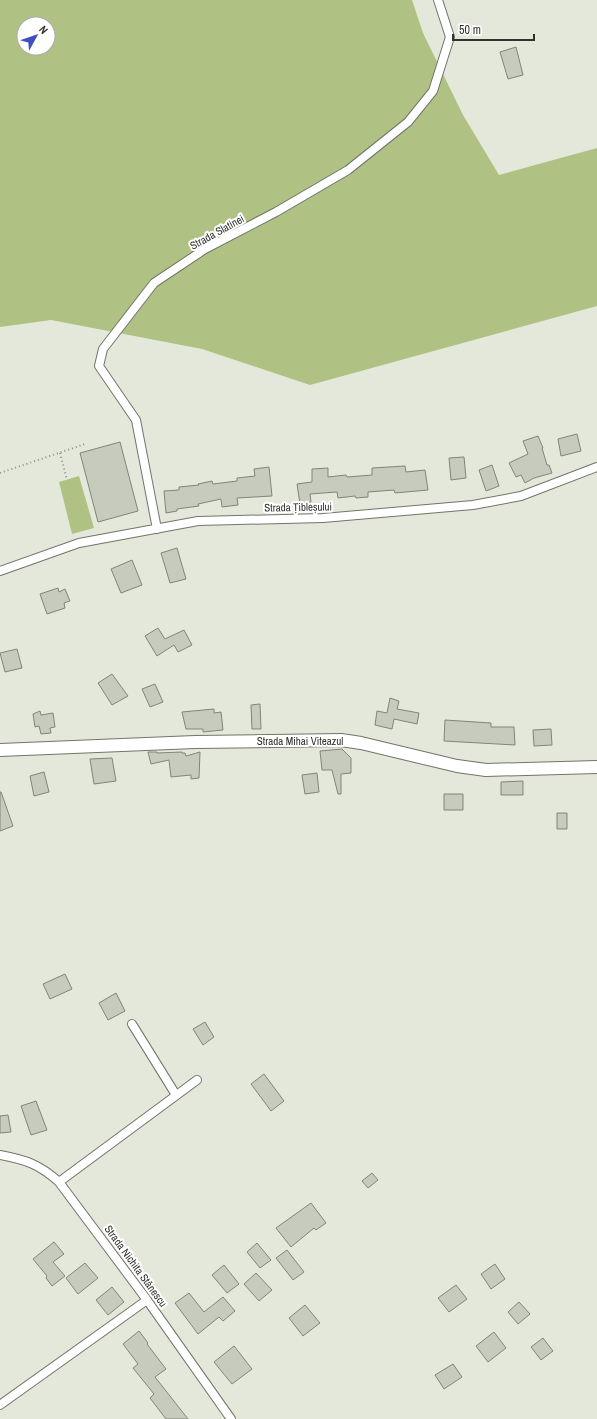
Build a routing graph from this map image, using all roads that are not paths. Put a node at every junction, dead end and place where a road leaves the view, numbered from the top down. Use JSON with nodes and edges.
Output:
{"nodes":[{"id":1,"x":438,"y":0,"type":"edge"},
{"id":2,"x":597,"y":467,"type":"edge"},
{"id":3,"x":157,"y":529,"type":"junction"},
{"id":4,"x":0,"y":571,"type":"edge"},
{"id":5,"x":0,"y":750,"type":"edge"},
{"id":6,"x":597,"y":767,"type":"edge"},
{"id":7,"x":132,"y":1024,"type":"dead end"},
{"id":8,"x":197,"y":1080,"type":"dead end"},
{"id":9,"x":176,"y":1095,"type":"junction"},
{"id":10,"x":0,"y":1155,"type":"edge"},
{"id":11,"x":59,"y":1182,"type":"junction"},
{"id":12,"x":147,"y":1300,"type":"junction"},
{"id":13,"x":0,"y":1405,"type":"edge"},
{"id":14,"x":231,"y":1419,"type":"edge"}],
"edges":[{"from":1,"to":3,"type":"street","name":"Strada Slatinei"},
{"from":2,"to":3,"type":"street","name":"Strada Țibleșului"},
{"from":3,"to":4,"type":"street","name":"Strada Țibleșului"},
{"from":5,"to":6,"type":"main road","name":"Strada Mihai Viteazul"},
{"from":7,"to":9,"type":"street"},
{"from":8,"to":9,"type":"street"},
{"from":9,"to":11,"type":"street"},
{"from":10,"to":11,"type":"street","name":"Strada Nichita Stănescu"},
{"from":11,"to":12,"type":"street","name":"Strada Nichita Stănescu"},
{"from":12,"to":13,"type":"street"},
{"from":12,"to":14,"type":"street","name":"Strada Nichita Stănescu"}]}
